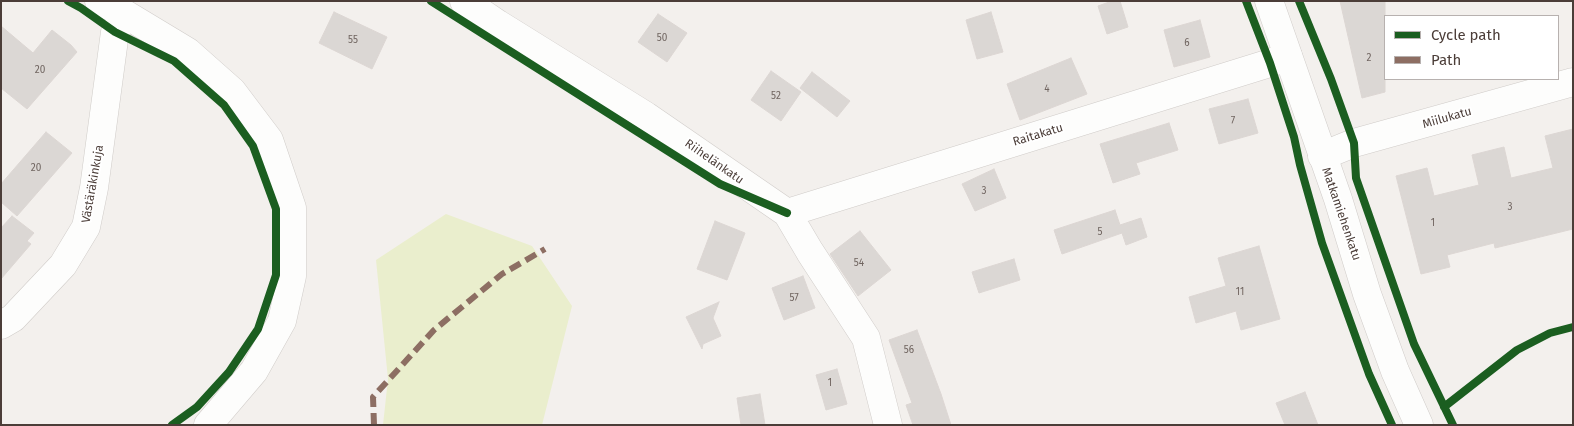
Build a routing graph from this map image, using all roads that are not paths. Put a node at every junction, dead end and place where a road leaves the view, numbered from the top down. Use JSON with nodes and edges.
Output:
{"nodes":[{"id":1,"x":99,"y":1,"type":"edge"},
{"id":2,"x":464,"y":1,"type":"edge"},
{"id":3,"x":1269,"y":1,"type":"edge"},
{"id":4,"x":125,"y":14,"type":"junction"},
{"id":5,"x":1288,"y":56,"type":"junction"},
{"id":6,"x":1573,"y":82,"type":"edge"},
{"id":7,"x":1322,"y":156,"type":"junction"},
{"id":8,"x":787,"y":213,"type":"junction"},
{"id":9,"x":1,"y":326,"type":"edge"},
{"id":10,"x":208,"y":425,"type":"edge"},
{"id":11,"x":888,"y":425,"type":"edge"},
{"id":12,"x":1420,"y":425,"type":"edge"}],
"edges":[{"from":1,"to":4,"type":"street"},
{"from":2,"to":8,"type":"street","name":"Riihelänkatu"},
{"from":3,"to":5,"type":"street","name":"Matkamiehenkatu"},
{"from":4,"to":9,"type":"street","name":"Västäräkinkuja"},
{"from":4,"to":10,"type":"street"},
{"from":5,"to":7,"type":"street","name":"Matkamiehenkatu"},
{"from":5,"to":8,"type":"street","name":"Raitakatu"},
{"from":6,"to":7,"type":"street","name":"Miilukatu"},
{"from":7,"to":12,"type":"street","name":"Matkamiehenkatu"},
{"from":8,"to":11,"type":"street","name":"Riihelänkatu"}]}
